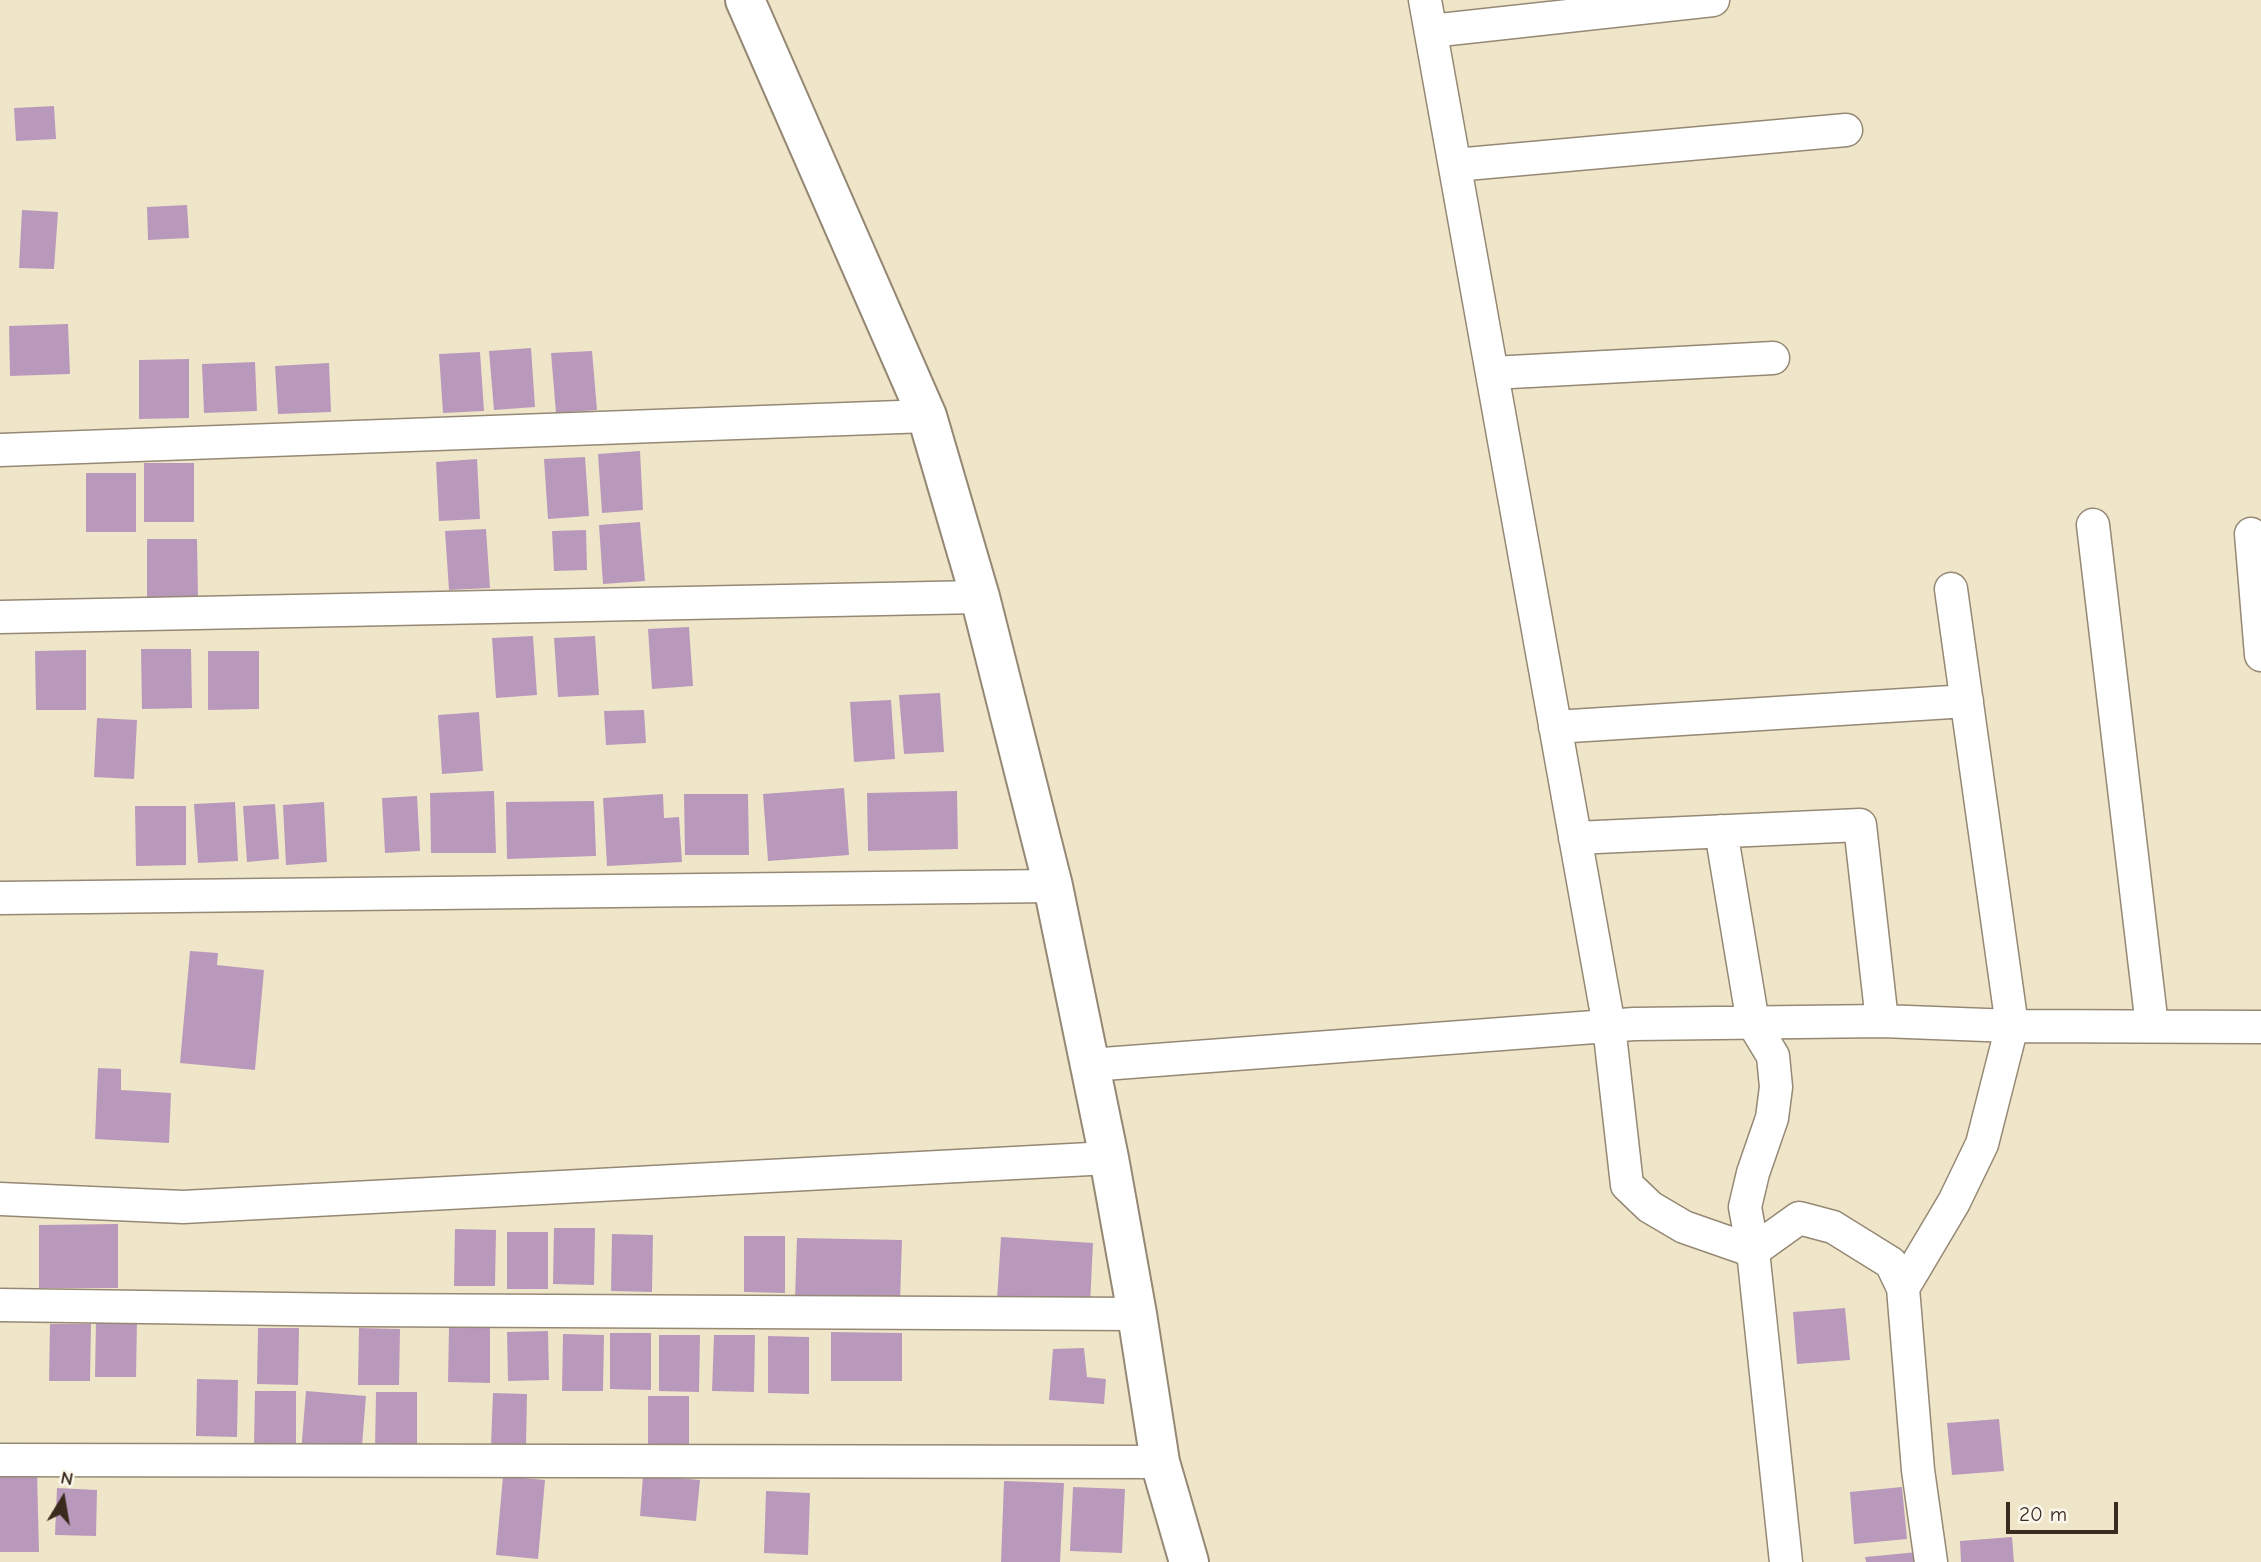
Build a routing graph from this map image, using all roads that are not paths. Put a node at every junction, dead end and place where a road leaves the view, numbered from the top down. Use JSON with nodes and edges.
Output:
{"nodes":[{"id":1,"x":745,"y":0,"type":"edge"},
{"id":2,"x":1425,"y":0,"type":"edge"},
{"id":3,"x":1713,"y":0,"type":"edge"},
{"id":4,"x":1431,"y":31,"type":"junction"},
{"id":5,"x":1846,"y":130,"type":"dead end"},
{"id":6,"x":1455,"y":165,"type":"junction"},
{"id":7,"x":1773,"y":358,"type":"dead end"},
{"id":8,"x":1492,"y":373,"type":"junction"},
{"id":9,"x":927,"y":416,"type":"junction"},
{"id":10,"x":0,"y":450,"type":"edge"},
{"id":11,"x":2093,"y":526,"type":"dead end"},
{"id":12,"x":2251,"y":534,"type":"dead end"},
{"id":13,"x":1951,"y":589,"type":"dead end"},
{"id":14,"x":979,"y":597,"type":"junction"},
{"id":15,"x":0,"y":617,"type":"edge"},
{"id":16,"x":2261,"y":655,"type":"edge"},
{"id":17,"x":1967,"y":701,"type":"junction"},
{"id":18,"x":1555,"y":727,"type":"junction"},
{"id":19,"x":1721,"y":831,"type":"junction"},
{"id":20,"x":1575,"y":838,"type":"junction"},
{"id":21,"x":1053,"y":886,"type":"junction"},
{"id":22,"x":0,"y":898,"type":"edge"},
{"id":23,"x":1882,"y":1021,"type":"junction"},
{"id":24,"x":1753,"y":1023,"type":"junction"},
{"id":25,"x":1609,"y":1026,"type":"junction"},
{"id":26,"x":2012,"y":1026,"type":"junction"},
{"id":27,"x":2152,"y":1026,"type":"junction"},
{"id":28,"x":2261,"y":1027,"type":"edge"},
{"id":29,"x":1090,"y":1065,"type":"junction"},
{"id":30,"x":1109,"y":1158,"type":"junction"},
{"id":31,"x":0,"y":1199,"type":"edge"},
{"id":32,"x":1752,"y":1251,"type":"junction"},
{"id":33,"x":1903,"y":1288,"type":"junction"},
{"id":34,"x":0,"y":1305,"type":"edge"},
{"id":35,"x":1137,"y":1314,"type":"junction"},
{"id":36,"x":0,"y":1460,"type":"edge"},
{"id":37,"x":1160,"y":1462,"type":"junction"},
{"id":38,"x":1189,"y":1562,"type":"edge"},
{"id":39,"x":1786,"y":1562,"type":"edge"},
{"id":40,"x":1931,"y":1562,"type":"edge"}],
"edges":[{"from":1,"to":9,"type":"street"},
{"from":2,"to":4,"type":"street"},
{"from":3,"to":4,"type":"street"},
{"from":4,"to":6,"type":"street"},
{"from":5,"to":6,"type":"street"},
{"from":6,"to":8,"type":"street"},
{"from":7,"to":8,"type":"street"},
{"from":8,"to":18,"type":"street"},
{"from":9,"to":10,"type":"street"},
{"from":9,"to":14,"type":"street"},
{"from":11,"to":27,"type":"street"},
{"from":12,"to":16,"type":"street"},
{"from":13,"to":17,"type":"street"},
{"from":14,"to":15,"type":"street"},
{"from":14,"to":21,"type":"street"},
{"from":17,"to":18,"type":"street"},
{"from":17,"to":26,"type":"street"},
{"from":18,"to":20,"type":"street"},
{"from":19,"to":20,"type":"street"},
{"from":19,"to":23,"type":"street"},
{"from":19,"to":24,"type":"street"},
{"from":20,"to":25,"type":"street"},
{"from":21,"to":22,"type":"street"},
{"from":21,"to":29,"type":"street"},
{"from":23,"to":24,"type":"street"},
{"from":23,"to":26,"type":"street"},
{"from":24,"to":25,"type":"street"},
{"from":24,"to":32,"type":"street"},
{"from":25,"to":29,"type":"street"},
{"from":25,"to":32,"type":"street"},
{"from":26,"to":27,"type":"street"},
{"from":26,"to":33,"type":"street"},
{"from":27,"to":28,"type":"street"},
{"from":29,"to":30,"type":"street"},
{"from":30,"to":31,"type":"street"},
{"from":30,"to":35,"type":"street"},
{"from":32,"to":33,"type":"street"},
{"from":32,"to":39,"type":"street"},
{"from":33,"to":40,"type":"street"},
{"from":34,"to":35,"type":"street"},
{"from":35,"to":37,"type":"street"},
{"from":36,"to":37,"type":"street"},
{"from":37,"to":38,"type":"street"}]}
